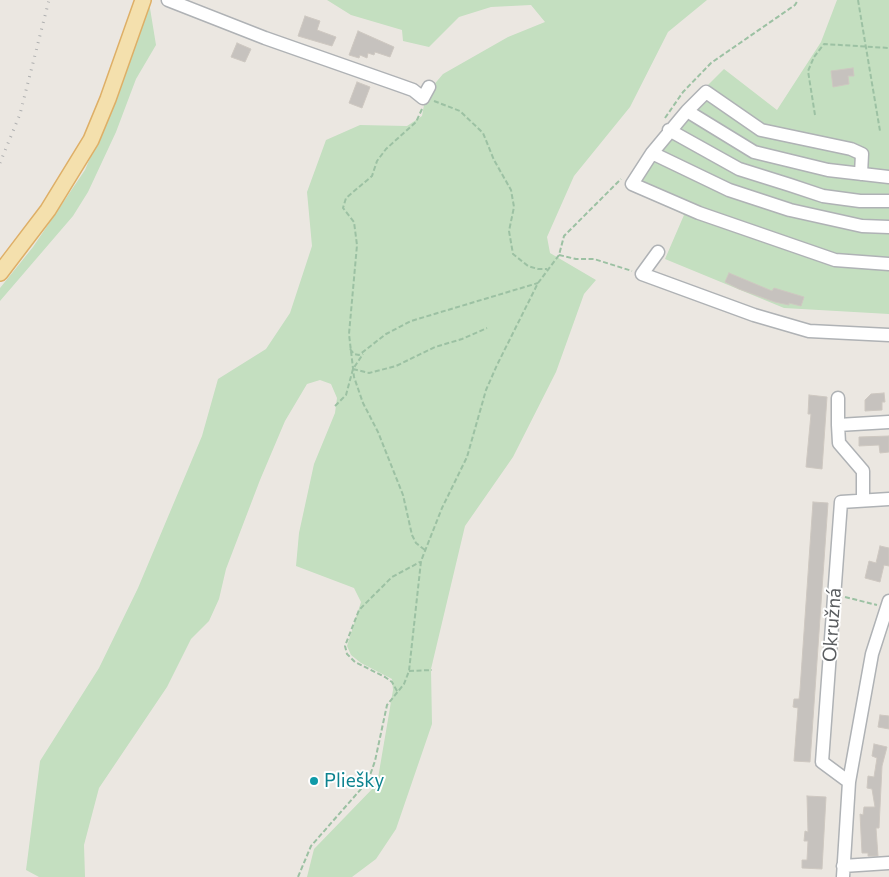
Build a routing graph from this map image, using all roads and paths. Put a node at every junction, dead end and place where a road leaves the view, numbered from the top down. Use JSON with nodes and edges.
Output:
{"nodes":[{"id":1,"x":168,"y":0,"type":"edge"},
{"id":2,"x":858,"y":0,"type":"edge"},
{"id":3,"x":142,"y":3,"type":"edge"},
{"id":4,"x":866,"y":47,"type":"junction"},
{"id":5,"x":889,"y":48,"type":"edge"},
{"id":6,"x":426,"y":93,"type":"joint"},
{"id":7,"x":687,"y":111,"type":"junction"},
{"id":8,"x":815,"y":115,"type":"dead end"},
{"id":9,"x":419,"y":118,"type":"dead end"},
{"id":10,"x":670,"y":130,"type":"junction"},
{"id":11,"x":880,"y":131,"type":"dead end"},
{"id":12,"x":652,"y":153,"type":"junction"},
{"id":13,"x":862,"y":174,"type":"junction"},
{"id":14,"x":889,"y":177,"type":"edge"},
{"id":15,"x":889,"y":201,"type":"edge"},
{"id":16,"x":889,"y":227,"type":"edge"},
{"id":17,"x":564,"y":236,"type":"dead end"},
{"id":18,"x":658,"y":252,"type":"dead end"},
{"id":19,"x":559,"y":255,"type":"junction"},
{"id":20,"x":889,"y":264,"type":"edge"},
{"id":21,"x":547,"y":268,"type":"junction"},
{"id":22,"x":0,"y":273,"type":"edge"},
{"id":23,"x":642,"y":274,"type":"junction"},
{"id":24,"x":538,"y":283,"type":"junction"},
{"id":25,"x":487,"y":328,"type":"dead end"},
{"id":26,"x":889,"y":335,"type":"edge"},
{"id":27,"x":350,"y":349,"type":"junction"},
{"id":28,"x":363,"y":354,"type":"junction"},
{"id":29,"x":353,"y":369,"type":"junction"},
{"id":30,"x":838,"y":398,"type":"dead end"},
{"id":31,"x":336,"y":406,"type":"dead end"},
{"id":32,"x":889,"y":422,"type":"edge"},
{"id":33,"x":838,"y":425,"type":"junction"},
{"id":34,"x":889,"y":499,"type":"edge"},
{"id":35,"x":863,"y":500,"type":"junction"},
{"id":36,"x":425,"y":550,"type":"junction"},
{"id":37,"x":421,"y":561,"type":"junction"},
{"id":38,"x":834,"y":595,"type":"junction"},
{"id":39,"x":887,"y":604,"type":"edge"},
{"id":40,"x":884,"y":632,"type":"edge"},
{"id":41,"x":432,"y":670,"type":"dead end"},
{"id":42,"x":409,"y":671,"type":"junction"},
{"id":43,"x":397,"y":691,"type":"junction"},
{"id":44,"x":849,"y":782,"type":"junction"},
{"id":45,"x":889,"y":863,"type":"edge"},
{"id":46,"x":843,"y":872,"type":"edge"},
{"id":47,"x":298,"y":877,"type":"edge"}],
"edges":[{"from":1,"to":6,"type":"street"},
{"from":2,"to":4,"type":"path"},
{"from":3,"to":22,"type":"main road"},
{"from":4,"to":5,"type":"path"},
{"from":4,"to":8,"type":"path"},
{"from":4,"to":11,"type":"path"},
{"from":6,"to":21,"type":"path"},
{"from":7,"to":10,"type":"street"},
{"from":7,"to":13,"type":"street"},
{"from":7,"to":13,"type":"street"},
{"from":9,"to":27,"type":"path"},
{"from":10,"to":12,"type":"street"},
{"from":10,"to":15,"type":"street"},
{"from":12,"to":16,"type":"street"},
{"from":12,"to":20,"type":"street"},
{"from":13,"to":14,"type":"street"},
{"from":17,"to":19,"type":"path"},
{"from":18,"to":23,"type":"street"},
{"from":19,"to":21,"type":"path"},
{"from":19,"to":23,"type":"path"},
{"from":21,"to":24,"type":"path"},
{"from":23,"to":26,"type":"street"},
{"from":24,"to":28,"type":"path"},
{"from":24,"to":36,"type":"path"},
{"from":25,"to":29,"type":"path"},
{"from":27,"to":28,"type":"path"},
{"from":27,"to":29,"type":"path"},
{"from":28,"to":29,"type":"path"},
{"from":29,"to":31,"type":"path"},
{"from":29,"to":36,"type":"path"},
{"from":30,"to":33,"type":"street"},
{"from":32,"to":33,"type":"street"},
{"from":33,"to":35,"type":"street"},
{"from":34,"to":35,"type":"street","name":"Okružná"},
{"from":35,"to":38,"type":"street","name":"Okružná"},
{"from":36,"to":37,"type":"path"},
{"from":37,"to":42,"type":"path"},
{"from":37,"to":43,"type":"path"},
{"from":38,"to":39,"type":"path"},
{"from":38,"to":44,"type":"street","name":"Okružná"},
{"from":39,"to":40,"type":"street"},
{"from":40,"to":44,"type":"street"},
{"from":41,"to":42,"type":"path"},
{"from":42,"to":43,"type":"path"},
{"from":43,"to":47,"type":"path"},
{"from":44,"to":46,"type":"street"},
{"from":45,"to":46,"type":"street"}]}
